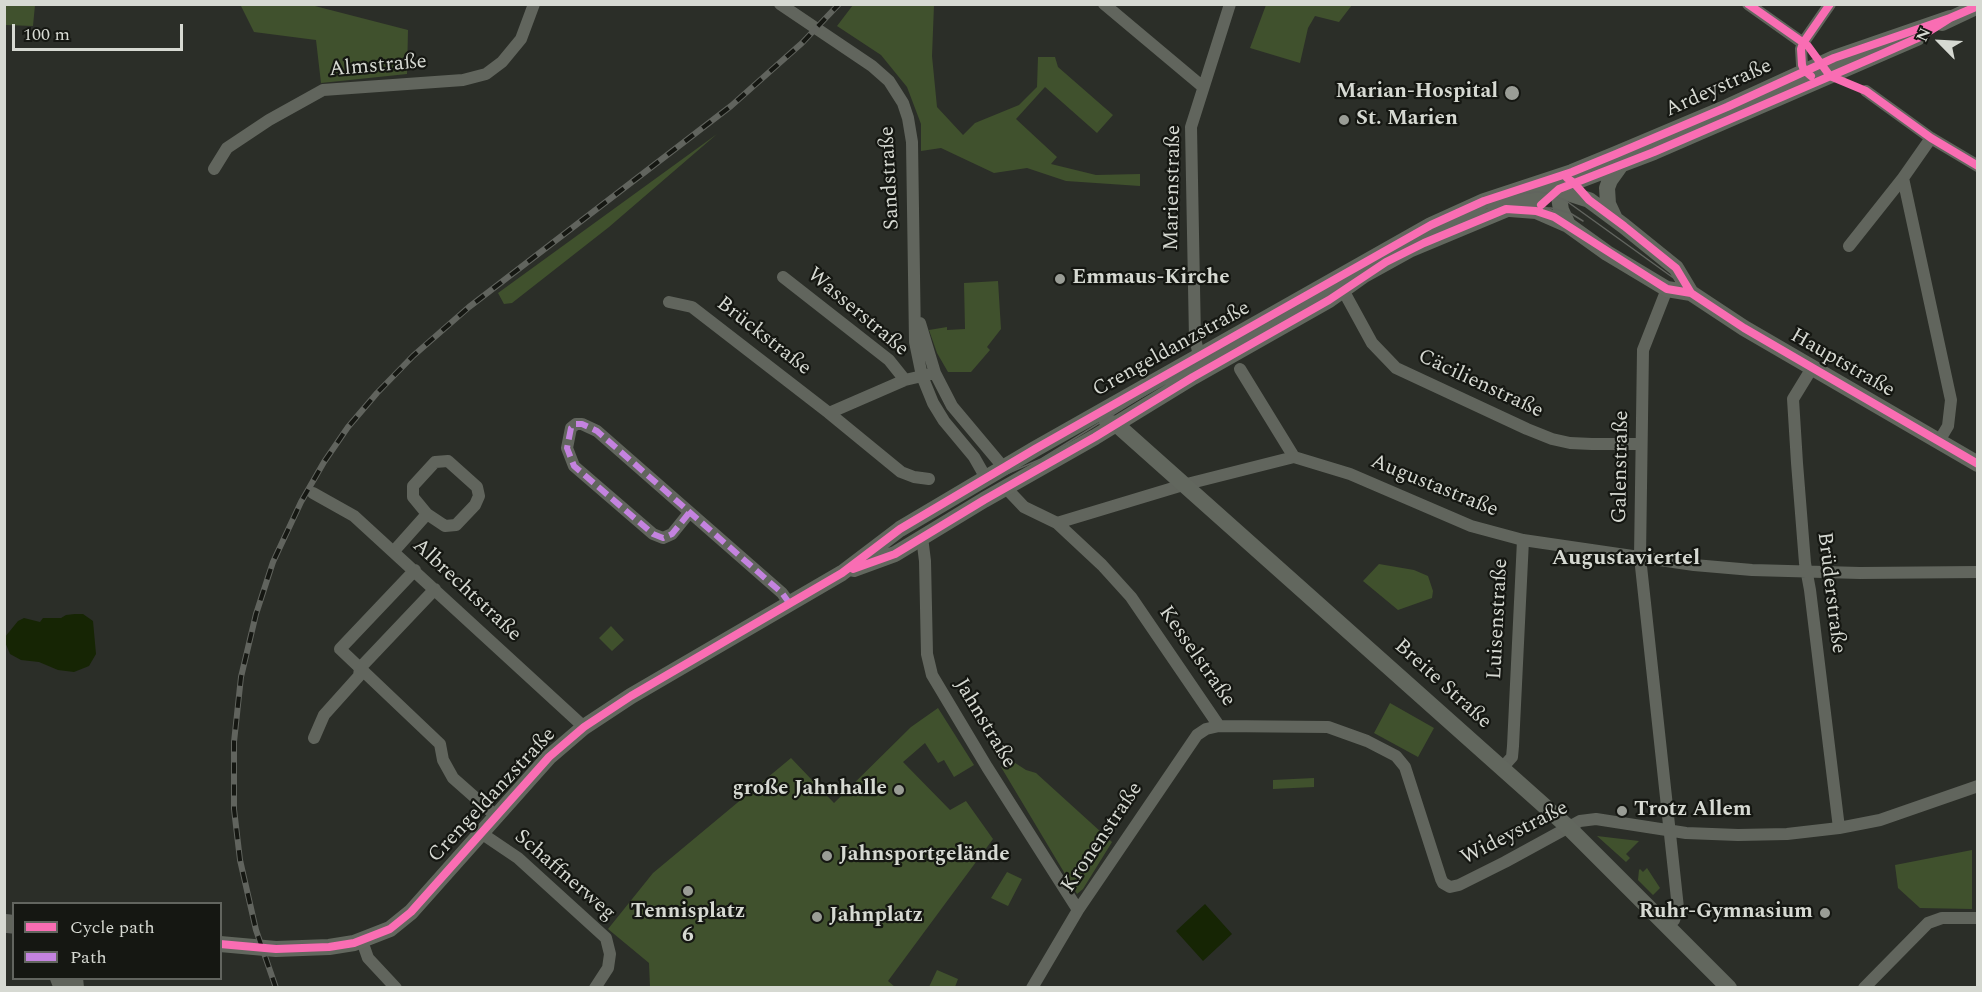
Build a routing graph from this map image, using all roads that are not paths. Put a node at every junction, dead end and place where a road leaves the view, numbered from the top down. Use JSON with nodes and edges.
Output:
{"nodes":[{"id":1,"x":534,"y":4,"type":"edge"},
{"id":2,"x":1104,"y":4,"type":"edge"},
{"id":3,"x":1230,"y":4,"type":"edge"},
{"id":4,"x":1748,"y":4,"type":"edge"},
{"id":5,"x":1830,"y":4,"type":"edge"},
{"id":6,"x":1977,"y":6,"type":"edge"},
{"id":7,"x":784,"y":8,"type":"edge"},
{"id":8,"x":1803,"y":43,"type":"junction"},
{"id":9,"x":1804,"y":70,"type":"junction"},
{"id":10,"x":1823,"y":73,"type":"junction"},
{"id":11,"x":1203,"y":87,"type":"junction"},
{"id":12,"x":1866,"y":92,"type":"dead end"},
{"id":13,"x":1931,"y":138,"type":"junction"},
{"id":14,"x":1620,"y":166,"type":"junction"},
{"id":15,"x":1977,"y":166,"type":"edge"},
{"id":16,"x":214,"y":169,"type":"dead end"},
{"id":17,"x":1572,"y":172,"type":"junction"},
{"id":18,"x":1903,"y":178,"type":"junction"},
{"id":19,"x":1534,"y":185,"type":"junction"},
{"id":20,"x":1559,"y":189,"type":"junction"},
{"id":21,"x":1501,"y":206,"type":"junction"},
{"id":22,"x":1615,"y":219,"type":"junction"},
{"id":23,"x":1568,"y":225,"type":"junction"},
{"id":24,"x":1849,"y":246,"type":"dead end"},
{"id":25,"x":783,"y":277,"type":"dead end"},
{"id":26,"x":1339,"y":285,"type":"junction"},
{"id":27,"x":1667,"y":289,"type":"junction"},
{"id":28,"x":1691,"y":293,"type":"junction"},
{"id":29,"x":669,"y":302,"type":"dead end"},
{"id":30,"x":916,"y":304,"type":"junction"},
{"id":31,"x":1199,"y":355,"type":"junction"},
{"id":32,"x":1812,"y":368,"type":"junction"},
{"id":33,"x":1240,"y":369,"type":"dead end"},
{"id":34,"x":935,"y":373,"type":"junction"},
{"id":35,"x":921,"y":376,"type":"junction"},
{"id":36,"x":1193,"y":377,"type":"junction"},
{"id":37,"x":905,"y":380,"type":"junction"},
{"id":38,"x":829,"y":412,"type":"junction"},
{"id":39,"x":1088,"y":419,"type":"junction"},
{"id":40,"x":1116,"y":424,"type":"junction"},
{"id":41,"x":1939,"y":441,"type":"junction"},
{"id":42,"x":1641,"y":444,"type":"junction"},
{"id":43,"x":1294,"y":457,"type":"junction"},
{"id":44,"x":1977,"y":464,"type":"edge"},
{"id":45,"x":1004,"y":468,"type":"junction"},
{"id":46,"x":986,"y":478,"type":"junction"},
{"id":47,"x":929,"y":479,"type":"dead end"},
{"id":48,"x":1183,"y":485,"type":"junction"},
{"id":49,"x":1006,"y":488,"type":"junction"},
{"id":50,"x":313,"y":493,"type":"dead end"},
{"id":51,"x":689,"y":513,"type":"junction"},
{"id":52,"x":427,"y":514,"type":"junction"},
{"id":53,"x":919,"y":517,"type":"junction"},
{"id":54,"x":1057,"y":523,"type":"junction"},
{"id":55,"x":922,"y":537,"type":"junction"},
{"id":56,"x":1523,"y":540,"type":"junction"},
{"id":57,"x":394,"y":551,"type":"junction"},
{"id":58,"x":1640,"y":557,"type":"junction"},
{"id":59,"x":416,"y":570,"type":"junction"},
{"id":60,"x":1807,"y":571,"type":"junction"},
{"id":61,"x":1977,"y":572,"type":"edge"},
{"id":62,"x":842,"y":573,"type":"junction"},
{"id":63,"x":435,"y":589,"type":"junction"},
{"id":64,"x":790,"y":604,"type":"junction"},
{"id":65,"x":360,"y":668,"type":"junction"},
{"id":66,"x":1219,"y":726,"type":"junction"},
{"id":67,"x":584,"y":727,"type":"junction"},
{"id":68,"x":314,"y":738,"type":"dead end"},
{"id":69,"x":1502,"y":768,"type":"junction"},
{"id":70,"x":1977,"y":786,"type":"edge"},
{"id":71,"x":496,"y":816,"type":"junction"},
{"id":72,"x":1568,"y":827,"type":"junction"},
{"id":73,"x":1839,"y":828,"type":"junction"},
{"id":74,"x":1669,"y":829,"type":"junction"},
{"id":75,"x":482,"y":833,"type":"junction"},
{"id":76,"x":1459,"y":885,"type":"joint"},
{"id":77,"x":1078,"y":910,"type":"junction"},
{"id":78,"x":1977,"y":918,"type":"edge"},
{"id":79,"x":1668,"y":926,"type":"junction"},
{"id":80,"x":362,"y":941,"type":"junction"},
{"id":81,"x":222,"y":944,"type":"edge"},
{"id":82,"x":396,"y":987,"type":"edge"},
{"id":83,"x":595,"y":987,"type":"edge"},
{"id":84,"x":1032,"y":987,"type":"edge"},
{"id":85,"x":1729,"y":987,"type":"edge"},
{"id":86,"x":1864,"y":987,"type":"edge"}],
"edges":[{"from":1,"to":16,"type":"street","name":"Almstraße"},
{"from":2,"to":11,"type":"street"},
{"from":3,"to":11,"type":"street","name":"Marienstraße"},
{"from":4,"to":8,"type":"street"},
{"from":5,"to":8,"type":"street"},
{"from":6,"to":10,"type":"main road"},
{"from":7,"to":30,"type":"street","name":"Sandstraße"},
{"from":8,"to":9,"type":"street"},
{"from":9,"to":10,"type":"main road","name":"Ardeystraße"},
{"from":9,"to":17,"type":"main road","name":"Ardeystraße"},
{"from":10,"to":14,"type":"main road"},
{"from":11,"to":31,"type":"street","name":"Marienstraße"},
{"from":12,"to":13,"type":"street"},
{"from":13,"to":15,"type":"street"},
{"from":13,"to":18,"type":"street"},
{"from":14,"to":20,"type":"main road"},
{"from":14,"to":22,"type":"main road"},
{"from":17,"to":19,"type":"main road","name":"Ardeystraße"},
{"from":17,"to":20,"type":"main road","name":"Ardeystraße"},
{"from":18,"to":24,"type":"street"},
{"from":18,"to":41,"type":"street"},
{"from":19,"to":20,"type":"main road","name":"Crengeldanzstraße"},
{"from":19,"to":21,"type":"main road","name":"Crengeldanzstraße"},
{"from":20,"to":21,"type":"main road","name":"Crengeldanzstraße"},
{"from":20,"to":22,"type":"main road","name":"Hauptstraße"},
{"from":20,"to":23,"type":"main road"},
{"from":21,"to":23,"type":"main road","name":"Hauptstraße"},
{"from":21,"to":26,"type":"main road","name":"Crengeldanzstraße"},
{"from":22,"to":28,"type":"main road","name":"Hauptstraße"},
{"from":23,"to":27,"type":"main road","name":"Hauptstraße"},
{"from":25,"to":37,"type":"street","name":"Wasserstraße"},
{"from":26,"to":31,"type":"main road","name":"Crengeldanzstraße"},
{"from":26,"to":36,"type":"main road","name":"Crengeldanzstraße"},
{"from":26,"to":42,"type":"street","name":"Cäcilienstraße"},
{"from":27,"to":28,"type":"main road","name":"Hauptstraße"},
{"from":27,"to":42,"type":"street","name":"Galenstraße"},
{"from":28,"to":32,"type":"main road","name":"Hauptstraße"},
{"from":29,"to":38,"type":"street","name":"Brückstraße"},
{"from":30,"to":34,"type":"street","name":"Sandstraße"},
{"from":30,"to":35,"type":"street","name":"Sandstraße"},
{"from":31,"to":36,"type":"street","name":"Marienstraße"},
{"from":31,"to":39,"type":"main road","name":"Crengeldanzstraße"},
{"from":32,"to":41,"type":"main road","name":"Hauptstraße"},
{"from":32,"to":60,"type":"street","name":"Brüderstraße"},
{"from":33,"to":43,"type":"street"},
{"from":34,"to":35,"type":"street"},
{"from":34,"to":45,"type":"street","name":"Sandstraße"},
{"from":35,"to":37,"type":"street"},
{"from":35,"to":46,"type":"street","name":"Sandstraße"},
{"from":36,"to":40,"type":"main road","name":"Crengeldanzstraße"},
{"from":37,"to":38,"type":"street"},
{"from":38,"to":47,"type":"street","name":"Brückstraße"},
{"from":39,"to":40,"type":"main road"},
{"from":39,"to":45,"type":"main road","name":"Crengeldanzstraße"},
{"from":40,"to":48,"type":"main road","name":"Breite Straße"},
{"from":40,"to":49,"type":"main road","name":"Crengeldanzstraße"},
{"from":41,"to":44,"type":"main road","name":"Hauptstraße"},
{"from":42,"to":58,"type":"street","name":"Galenstraße"},
{"from":43,"to":48,"type":"street"},
{"from":43,"to":56,"type":"street","name":"Augustastraße"},
{"from":45,"to":46,"type":"main road","name":"Crengeldanzstraße"},
{"from":45,"to":49,"type":"main road"},
{"from":46,"to":49,"type":"main road"},
{"from":46,"to":53,"type":"main road","name":"Crengeldanzstraße"},
{"from":48,"to":54,"type":"street"},
{"from":48,"to":69,"type":"main road","name":"Breite Straße"},
{"from":49,"to":54,"type":"street"},
{"from":49,"to":55,"type":"main road","name":"Crengeldanzstraße"},
{"from":50,"to":57,"type":"street","name":"Albrechtstraße"},
{"from":51,"to":51,"type":"street"},
{"from":51,"to":64,"type":"street"},
{"from":52,"to":52,"type":"street"},
{"from":52,"to":57,"type":"street"},
{"from":53,"to":55,"type":"main road"},
{"from":53,"to":62,"type":"main road","name":"Crengeldanzstraße"},
{"from":54,"to":66,"type":"street","name":"Kesselstraße"},
{"from":55,"to":62,"type":"main road","name":"Crengeldanzstraße"},
{"from":55,"to":77,"type":"street","name":"Jahnstraße"},
{"from":56,"to":58,"type":"street","name":"Augustastraße"},
{"from":56,"to":69,"type":"street","name":"Luisenstraße"},
{"from":57,"to":59,"type":"street","name":"Albrechtstraße"},
{"from":58,"to":60,"type":"street","name":"Augustastraße"},
{"from":58,"to":74,"type":"street","name":"Galenstraße"},
{"from":59,"to":63,"type":"street","name":"Albrechtstraße"},
{"from":59,"to":65,"type":"street"},
{"from":60,"to":61,"type":"street","name":"Augustastraße"},
{"from":60,"to":73,"type":"street","name":"Brüderstraße"},
{"from":62,"to":64,"type":"main road","name":"Crengeldanzstraße"},
{"from":63,"to":65,"type":"street"},
{"from":63,"to":67,"type":"street","name":"Albrechtstraße"},
{"from":64,"to":67,"type":"main road","name":"Crengeldanzstraße"},
{"from":65,"to":68,"type":"street"},
{"from":65,"to":71,"type":"street"},
{"from":66,"to":76,"type":"street","name":"Kesselstraße"},
{"from":66,"to":77,"type":"street","name":"Kronenstraße"},
{"from":67,"to":71,"type":"main road","name":"Crengeldanzstraße"},
{"from":69,"to":72,"type":"main road","name":"Breite Straße"},
{"from":70,"to":73,"type":"street","name":"Wideystraße"},
{"from":71,"to":75,"type":"main road","name":"Crengeldanzstraße"},
{"from":72,"to":74,"type":"street","name":"Wideystraße"},
{"from":72,"to":76,"type":"street","name":"Wideystraße"},
{"from":72,"to":79,"type":"main road","name":"Breite Straße"},
{"from":73,"to":74,"type":"street","name":"Wideystraße"},
{"from":74,"to":79,"type":"street","name":"Galenstraße"},
{"from":75,"to":80,"type":"main road","name":"Crengeldanzstraße"},
{"from":75,"to":83,"type":"street","name":"Schaffnerweg"},
{"from":77,"to":84,"type":"street","name":"Kronenstraße"},
{"from":78,"to":86,"type":"street"},
{"from":79,"to":85,"type":"main road","name":"Breite Straße"},
{"from":80,"to":81,"type":"main road","name":"Crengeldanzstraße"},
{"from":80,"to":82,"type":"street"}]}
